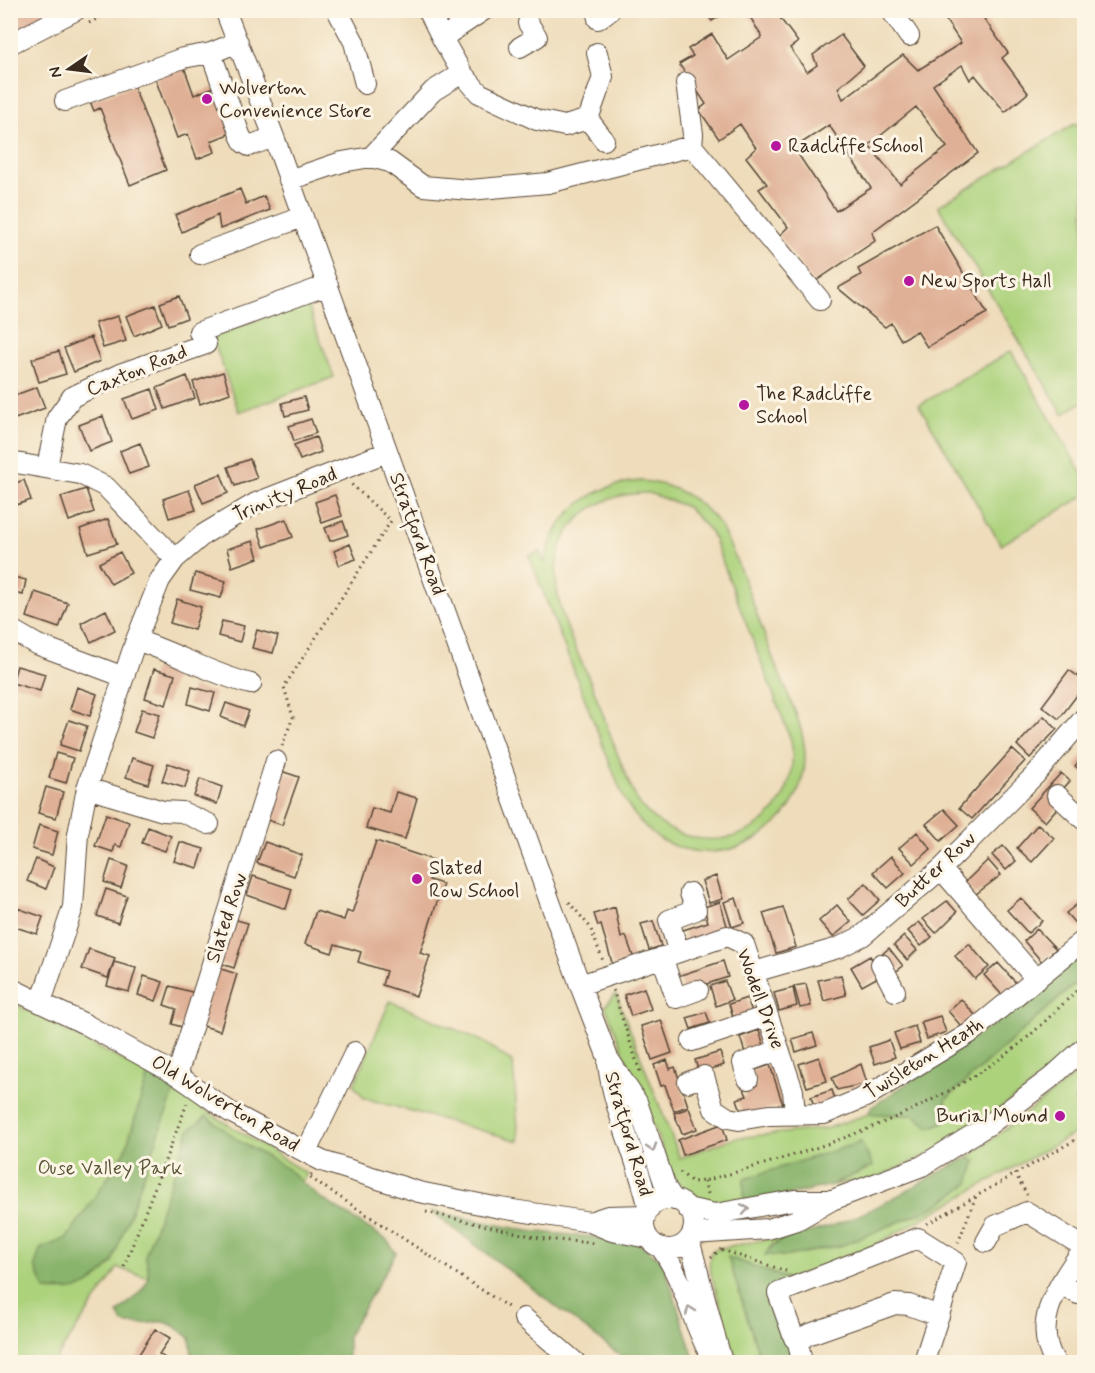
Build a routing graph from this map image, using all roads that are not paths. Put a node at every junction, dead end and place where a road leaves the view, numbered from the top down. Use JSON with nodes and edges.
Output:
{"nodes":[{"id":1,"x":76,"y":10,"type":"edge"},
{"id":2,"x":225,"y":10,"type":"edge"},
{"id":3,"x":337,"y":10,"type":"edge"},
{"id":4,"x":428,"y":10,"type":"edge"},
{"id":5,"x":484,"y":10,"type":"edge"},
{"id":6,"x":891,"y":10,"type":"edge"},
{"id":7,"x":528,"y":23,"type":"dead end"},
{"id":8,"x":909,"y":36,"type":"dead end"},
{"id":9,"x":442,"y":38,"type":"junction"},
{"id":10,"x":238,"y":42,"type":"junction"},
{"id":11,"x":10,"y":44,"type":"edge"},
{"id":12,"x":520,"y":47,"type":"dead end"},
{"id":13,"x":211,"y":53,"type":"junction"},
{"id":14,"x":597,"y":53,"type":"dead end"},
{"id":15,"x":462,"y":73,"type":"junction"},
{"id":16,"x":686,"y":83,"type":"dead end"},
{"id":17,"x":365,"y":84,"type":"dead end"},
{"id":18,"x":65,"y":101,"type":"dead end"},
{"id":19,"x":588,"y":119,"type":"junction"},
{"id":20,"x":274,"y":137,"type":"junction"},
{"id":21,"x":604,"y":140,"type":"dead end"},
{"id":22,"x":692,"y":146,"type":"junction"},
{"id":23,"x":370,"y":157,"type":"junction"},
{"id":24,"x":289,"y":180,"type":"junction"},
{"id":25,"x":303,"y":217,"type":"junction"},
{"id":26,"x":200,"y":254,"type":"dead end"},
{"id":27,"x":328,"y":285,"type":"junction"},
{"id":28,"x":820,"y":300,"type":"dead end"},
{"id":29,"x":387,"y":452,"type":"junction"},
{"id":30,"x":10,"y":462,"type":"edge"},
{"id":31,"x":47,"y":467,"type":"junction"},
{"id":32,"x":175,"y":560,"type":"junction"},
{"id":33,"x":10,"y":629,"type":"edge"},
{"id":34,"x":136,"y":640,"type":"junction"},
{"id":35,"x":124,"y":678,"type":"junction"},
{"id":36,"x":251,"y":684,"type":"dead end"},
{"id":37,"x":1084,"y":718,"type":"edge"},
{"id":38,"x":276,"y":761,"type":"road end"},
{"id":39,"x":1047,"y":785,"type":"junction"},
{"id":40,"x":87,"y":788,"type":"junction"},
{"id":41,"x":1084,"y":820,"type":"edge"},
{"id":42,"x":209,"y":824,"type":"dead end"},
{"id":43,"x":940,"y":869,"type":"junction"},
{"id":44,"x":690,"y":893,"type":"dead end"},
{"id":45,"x":862,"y":936,"type":"junction"},
{"id":46,"x":1084,"y":940,"type":"edge"},
{"id":47,"x":670,"y":954,"type":"junction"},
{"id":48,"x":754,"y":972,"type":"junction"},
{"id":49,"x":1037,"y":980,"type":"junction"},
{"id":50,"x":580,"y":985,"type":"junction"},
{"id":51,"x":10,"y":988,"type":"edge"},
{"id":52,"x":698,"y":990,"type":"dead end"},
{"id":53,"x":896,"y":990,"type":"dead end"},
{"id":54,"x":40,"y":1002,"type":"junction"},
{"id":55,"x":767,"y":1016,"type":"junction"},
{"id":56,"x":692,"y":1041,"type":"dead end"},
{"id":57,"x":1084,"y":1048,"type":"edge"},
{"id":58,"x":779,"y":1050,"type":"junction"},
{"id":59,"x":355,"y":1052,"type":"dead end"},
{"id":60,"x":608,"y":1058,"type":"junction"},
{"id":61,"x":177,"y":1075,"type":"junction"},
{"id":62,"x":748,"y":1079,"type":"dead end"},
{"id":63,"x":688,"y":1082,"type":"dead end"},
{"id":64,"x":795,"y":1114,"type":"junction"},
{"id":65,"x":316,"y":1164,"type":"junction"},
{"id":66,"x":644,"y":1186,"type":"junction"},
{"id":67,"x":832,"y":1200,"type":"junction"},
{"id":68,"x":681,"y":1204,"type":"junction"},
{"id":69,"x":648,"y":1213,"type":"junction"},
{"id":70,"x":599,"y":1219,"type":"junction"},
{"id":71,"x":737,"y":1231,"type":"junction"},
{"id":72,"x":690,"y":1237,"type":"junction"},
{"id":73,"x":986,"y":1242,"type":"dead end"},
{"id":74,"x":655,"y":1243,"type":"junction"},
{"id":75,"x":1084,"y":1247,"type":"edge"},
{"id":76,"x":703,"y":1264,"type":"junction"},
{"id":77,"x":939,"y":1316,"type":"junction"},
{"id":78,"x":524,"y":1318,"type":"road end"},
{"id":79,"x":798,"y":1342,"type":"junction"},
{"id":80,"x":574,"y":1362,"type":"edge"},
{"id":81,"x":714,"y":1362,"type":"edge"},
{"id":82,"x":722,"y":1362,"type":"edge"},
{"id":83,"x":802,"y":1362,"type":"edge"},
{"id":84,"x":927,"y":1362,"type":"edge"},
{"id":85,"x":1052,"y":1362,"type":"edge"}],
"edges":[{"from":1,"to":11,"type":"street"},
{"from":2,"to":10,"type":"street","name":"Stratford Road"},
{"from":3,"to":17,"type":"street"},
{"from":4,"to":9,"type":"street"},
{"from":5,"to":9,"type":"street"},
{"from":6,"to":8,"type":"street"},
{"from":7,"to":12,"type":"street"},
{"from":9,"to":15,"type":"street"},
{"from":10,"to":13,"type":"street"},
{"from":10,"to":20,"type":"street","name":"Stratford Road"},
{"from":13,"to":18,"type":"street"},
{"from":13,"to":20,"type":"street"},
{"from":14,"to":19,"type":"street"},
{"from":15,"to":19,"type":"street"},
{"from":15,"to":23,"type":"street"},
{"from":16,"to":22,"type":"street"},
{"from":19,"to":21,"type":"street"},
{"from":20,"to":24,"type":"street","name":"Stratford Road"},
{"from":22,"to":23,"type":"street"},
{"from":22,"to":28,"type":"street"},
{"from":23,"to":24,"type":"street"},
{"from":24,"to":25,"type":"street","name":"Stratford Road"},
{"from":25,"to":26,"type":"street"},
{"from":25,"to":27,"type":"street","name":"Stratford Road"},
{"from":27,"to":29,"type":"street","name":"Stratford Road"},
{"from":27,"to":31,"type":"street","name":"Caxton Road"},
{"from":29,"to":32,"type":"street","name":"Trinity Road"},
{"from":29,"to":50,"type":"street","name":"Stratford Road"},
{"from":30,"to":31,"type":"street"},
{"from":31,"to":32,"type":"street"},
{"from":32,"to":34,"type":"street","name":"Trinity Road"},
{"from":33,"to":35,"type":"street"},
{"from":34,"to":35,"type":"street","name":"Trinity Road"},
{"from":34,"to":36,"type":"street"},
{"from":35,"to":40,"type":"street","name":"Trinity Road"},
{"from":37,"to":39,"type":"street","name":"Butter Row"},
{"from":38,"to":61,"type":"street","name":"Slated Row"},
{"from":39,"to":41,"type":"street"},
{"from":39,"to":43,"type":"street","name":"Butter Row"},
{"from":40,"to":42,"type":"street"},
{"from":40,"to":54,"type":"street","name":"Trinity Road"},
{"from":43,"to":45,"type":"street","name":"Butter Row"},
{"from":43,"to":49,"type":"street"},
{"from":44,"to":47,"type":"street"},
{"from":45,"to":48,"type":"street","name":"Butter Row"},
{"from":45,"to":53,"type":"street"},
{"from":46,"to":49,"type":"street","name":"Twisleton Heath"},
{"from":47,"to":48,"type":"street","name":"Wodell Drive"},
{"from":47,"to":50,"type":"street","name":"Wodell Drive"},
{"from":47,"to":52,"type":"street"},
{"from":48,"to":55,"type":"street","name":"Wodell Drive"},
{"from":49,"to":64,"type":"street","name":"Twisleton Heath"},
{"from":50,"to":60,"type":"street","name":"Stratford Road"},
{"from":51,"to":54,"type":"street","name":"Old Wolverton Road"},
{"from":54,"to":61,"type":"street","name":"Old Wolverton Road"},
{"from":55,"to":56,"type":"street"},
{"from":55,"to":58,"type":"street","name":"Wodell Drive"},
{"from":57,"to":67,"type":"street"},
{"from":58,"to":62,"type":"street"},
{"from":58,"to":64,"type":"street","name":"Wodell Drive"},
{"from":59,"to":65,"type":"street"},
{"from":60,"to":66,"type":"street","name":"Stratford Road"},
{"from":60,"to":68,"type":"street","name":"Stratford Road","one_way":true},
{"from":61,"to":65,"type":"street","name":"Old Wolverton Road"},
{"from":63,"to":64,"type":"street","name":"Twisleton Heath"},
{"from":65,"to":70,"type":"street","name":"Old Wolverton Road"},
{"from":66,"to":69,"type":"street","name":"Stratford Road"},
{"from":66,"to":70,"type":"street"},
{"from":68,"to":67,"type":"street","one_way":true},
{"from":67,"to":71,"type":"street"},
{"from":68,"to":69,"type":"street"},
{"from":68,"to":72,"type":"street"},
{"from":69,"to":70,"type":"street","name":"Old Wolverton Road"},
{"from":69,"to":74,"type":"street"},
{"from":70,"to":74,"type":"street","name":"Old Wolverton Road"},
{"from":71,"to":72,"type":"street"},
{"from":71,"to":76,"type":"street"},
{"from":72,"to":74,"type":"street"},
{"from":72,"to":76,"type":"street"},
{"from":73,"to":75,"type":"street"},
{"from":81,"to":74,"type":"street","one_way":true},
{"from":75,"to":85,"type":"street"},
{"from":76,"to":82,"type":"street"},
{"from":77,"to":79,"type":"street"},
{"from":77,"to":79,"type":"street"},
{"from":77,"to":84,"type":"street"},
{"from":78,"to":80,"type":"street"},
{"from":79,"to":83,"type":"street"}]}
